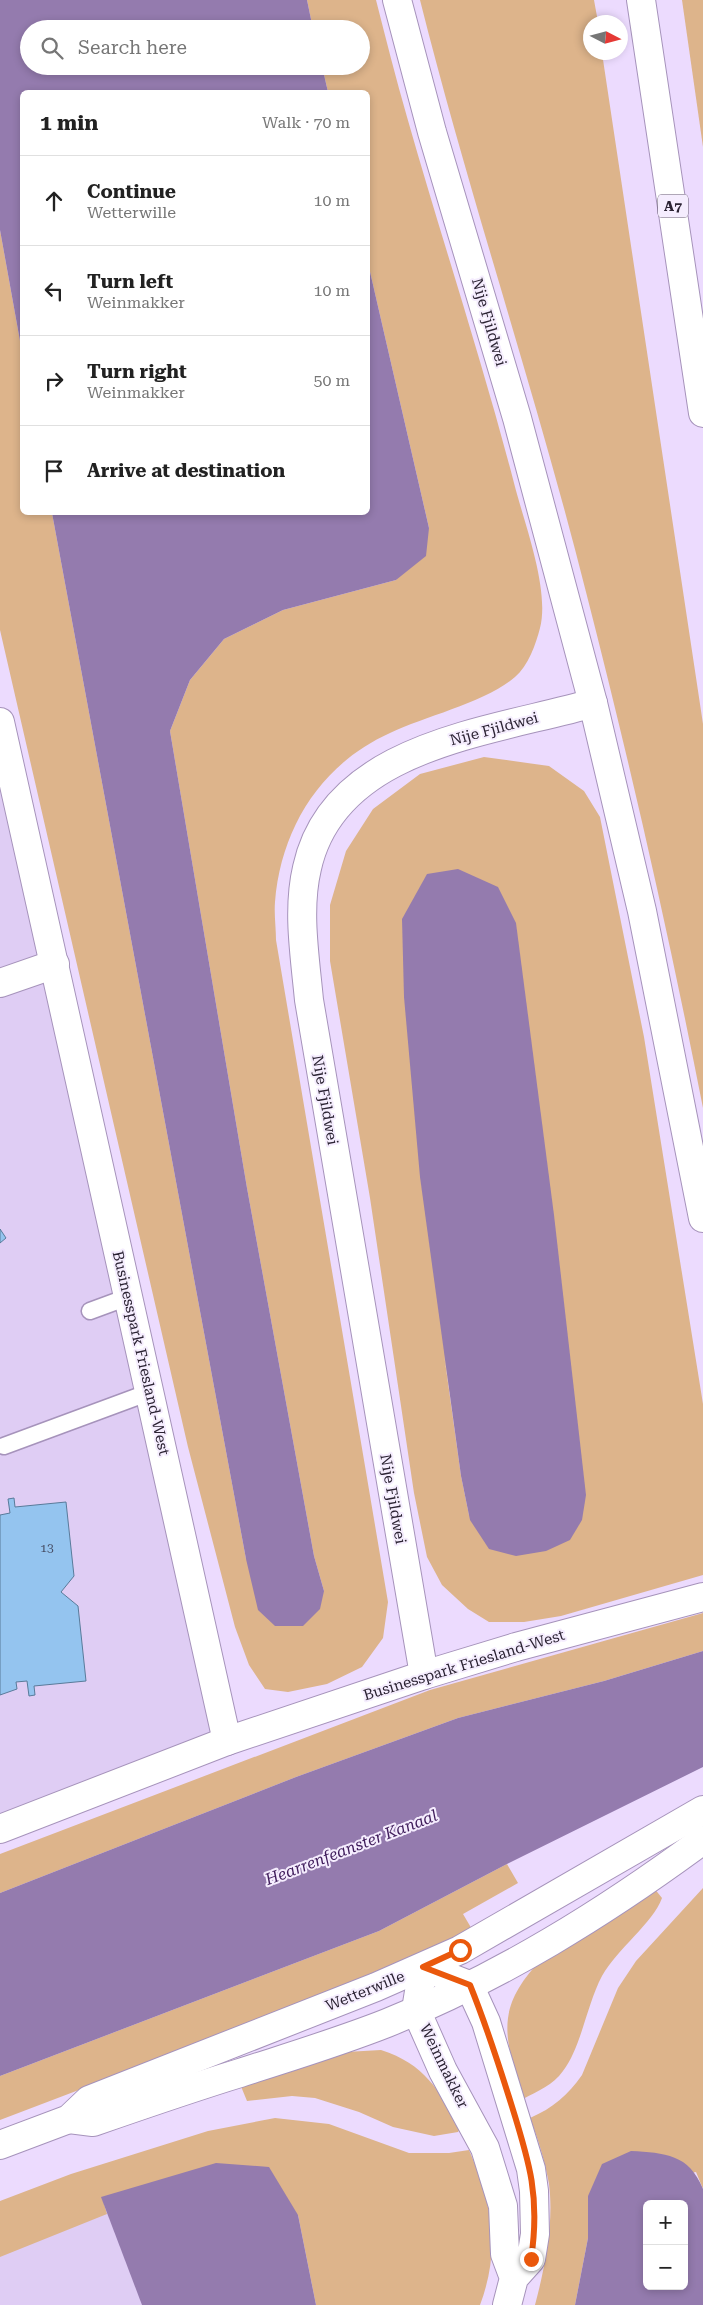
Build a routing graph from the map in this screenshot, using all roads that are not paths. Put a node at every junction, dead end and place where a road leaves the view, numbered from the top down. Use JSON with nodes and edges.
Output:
{"nodes":[{"id":1,"x":397,"y":0,"type":"edge"},
{"id":2,"x":641,"y":0,"type":"edge"},
{"id":3,"x":703,"y":413,"type":"edge"},
{"id":4,"x":594,"y":703,"type":"junction"},
{"id":5,"x":0,"y":722,"type":"edge"},
{"id":6,"x":55,"y":964,"type":"junction"},
{"id":7,"x":0,"y":983,"type":"edge"},
{"id":8,"x":703,"y":1218,"type":"edge"},
{"id":9,"x":128,"y":1297,"type":"junction"},
{"id":10,"x":90,"y":1311,"type":"dead end"},
{"id":11,"x":150,"y":1392,"type":"junction"},
{"id":12,"x":4,"y":1446,"type":"dead end"},
{"id":13,"x":703,"y":1597,"type":"edge"},
{"id":14,"x":424,"y":1675,"type":"junction"},
{"id":15,"x":227,"y":1741,"type":"junction"},
{"id":16,"x":703,"y":1810,"type":"edge"},
{"id":17,"x":0,"y":1826,"type":"edge"},
{"id":18,"x":703,"y":1840,"type":"edge"},
{"id":19,"x":423,"y":1967,"type":"junction"},
{"id":20,"x":470,"y":1985,"type":"junction"},
{"id":21,"x":416,"y":2010,"type":"junction"},
{"id":22,"x":69,"y":2119,"type":"junction"},
{"id":23,"x":0,"y":2145,"type":"edge"},
{"id":24,"x":514,"y":2278,"type":"junction"},
{"id":25,"x":507,"y":2305,"type":"edge"}],
"edges":[{"from":1,"to":4,"type":"main road","name":"Nije Fjildwei"},
{"from":2,"to":3,"type":"main road","number":"A7"},
{"from":4,"to":8,"type":"main road","name":"Nije Fjildwei"},
{"from":4,"to":14,"type":"main road","name":"Nije Fjildwei"},
{"from":5,"to":6,"type":"main road","name":"Businesspark Friesland-West"},
{"from":6,"to":7,"type":"main road"},
{"from":6,"to":9,"type":"main road","name":"Businesspark Friesland-West"},
{"from":9,"to":10,"type":"lane"},
{"from":9,"to":11,"type":"main road","name":"Businesspark Friesland-West"},
{"from":11,"to":12,"type":"lane"},
{"from":11,"to":15,"type":"main road","name":"Businesspark Friesland-West"},
{"from":13,"to":14,"type":"main road","name":"Businesspark Friesland-West"},
{"from":14,"to":15,"type":"main road","name":"Businesspark Friesland-West"},
{"from":15,"to":17,"type":"main road","name":"Businesspark Friesland-West"},
{"from":16,"to":19,"type":"main road","name":"Wetterwille"},
{"from":18,"to":20,"type":"main road","name":"Wetterwille"},
{"from":19,"to":20,"type":"main road"},
{"from":19,"to":21,"type":"main road","name":"Weinmakker"},
{"from":19,"to":22,"type":"main road","name":"Wetterwille"},
{"from":20,"to":21,"type":"main road","name":"Wetterwille"},
{"from":20,"to":24,"type":"main road"},
{"from":21,"to":22,"type":"main road","name":"Wetterwille"},
{"from":21,"to":24,"type":"main road","name":"Weinmakker"},
{"from":22,"to":23,"type":"main road","name":"Wetterwille"},
{"from":24,"to":25,"type":"main road"}]}
